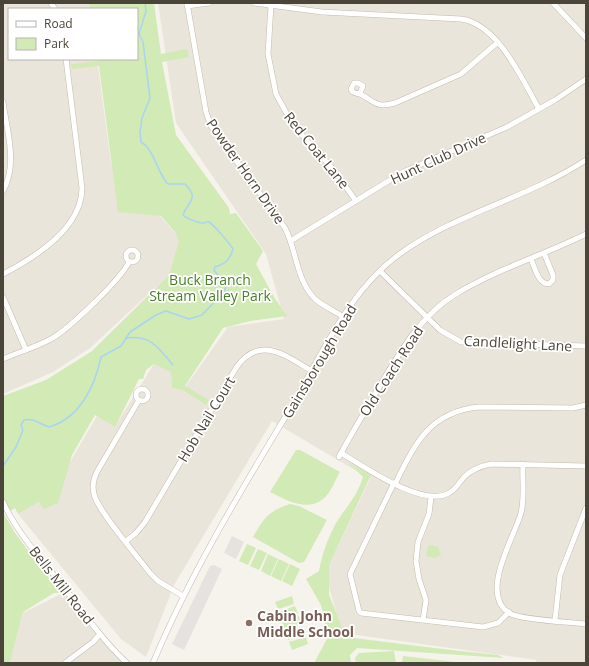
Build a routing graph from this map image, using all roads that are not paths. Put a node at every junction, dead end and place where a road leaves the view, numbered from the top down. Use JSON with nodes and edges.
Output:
{"nodes":[{"id":1,"x":209,"y":3,"type":"edge"},
{"id":2,"x":254,"y":3,"type":"edge"},
{"id":3,"x":553,"y":3,"type":"edge"},
{"id":4,"x":187,"y":4,"type":"edge"},
{"id":5,"x":271,"y":5,"type":"junction"},
{"id":6,"x":586,"y":38,"type":"edge"},
{"id":7,"x":497,"y":43,"type":"junction"},
{"id":8,"x":66,"y":60,"type":"edge"},
{"id":9,"x":586,"y":78,"type":"edge"},
{"id":10,"x":360,"y":93,"type":"dead end"},
{"id":11,"x":3,"y":102,"type":"edge"},
{"id":12,"x":539,"y":109,"type":"junction"},
{"id":13,"x":586,"y":160,"type":"edge"},
{"id":14,"x":3,"y":191,"type":"edge"},
{"id":15,"x":356,"y":201,"type":"junction"},
{"id":16,"x":586,"y":234,"type":"edge"},
{"id":17,"x":292,"y":240,"type":"junction"},
{"id":18,"x":544,"y":253,"type":"junction"},
{"id":19,"x":531,"y":259,"type":"junction"},
{"id":20,"x":129,"y":262,"type":"dead end"},
{"id":21,"x":380,"y":271,"type":"junction"},
{"id":22,"x":3,"y":274,"type":"edge"},
{"id":23,"x":3,"y":297,"type":"edge"},
{"id":24,"x":344,"y":317,"type":"junction"},
{"id":25,"x":427,"y":318,"type":"junction"},
{"id":26,"x":586,"y":346,"type":"edge"},
{"id":27,"x":26,"y":350,"type":"junction"},
{"id":28,"x":3,"y":359,"type":"edge"},
{"id":29,"x":312,"y":371,"type":"junction"},
{"id":30,"x":139,"y":400,"type":"dead end"},
{"id":31,"x":586,"y":405,"type":"edge"},
{"id":32,"x":523,"y":464,"type":"junction"},
{"id":33,"x":586,"y":466,"type":"edge"},
{"id":34,"x":394,"y":483,"type":"junction"},
{"id":35,"x":431,"y":497,"type":"junction"},
{"id":36,"x":3,"y":502,"type":"edge"},
{"id":37,"x":586,"y":508,"type":"edge"},
{"id":38,"x":126,"y":541,"type":"junction"},
{"id":39,"x":183,"y":596,"type":"junction"},
{"id":40,"x":509,"y":612,"type":"junction"},
{"id":41,"x":424,"y":620,"type":"junction"},
{"id":42,"x":555,"y":620,"type":"junction"},
{"id":43,"x":586,"y":624,"type":"edge"},
{"id":44,"x":100,"y":634,"type":"junction"},
{"id":45,"x":64,"y":663,"type":"edge"},
{"id":46,"x":127,"y":663,"type":"edge"},
{"id":47,"x":153,"y":663,"type":"edge"}],
"edges":[{"from":1,"to":4,"type":"street"},
{"from":2,"to":5,"type":"street"},
{"from":3,"to":6,"type":"street"},
{"from":4,"to":17,"type":"street","name":"Powder Horn Drive"},
{"from":5,"to":7,"type":"street"},
{"from":5,"to":15,"type":"street","name":"Red Coat Lane"},
{"from":7,"to":10,"type":"street"},
{"from":7,"to":12,"type":"street"},
{"from":8,"to":22,"type":"street"},
{"from":9,"to":12,"type":"street","name":"Hunt Club Drive"},
{"from":11,"to":14,"type":"street"},
{"from":12,"to":15,"type":"street","name":"Hunt Club Drive"},
{"from":13,"to":21,"type":"street","name":"Gainsborough Road"},
{"from":15,"to":17,"type":"street","name":"Hunt Club Drive"},
{"from":16,"to":18,"type":"street","name":"Old Coach Road"},
{"from":17,"to":24,"type":"street","name":"Powder Horn Drive"},
{"from":18,"to":19,"type":"street","name":"Old Coach Road"},
{"from":18,"to":19,"type":"street"},
{"from":19,"to":25,"type":"street","name":"Old Coach Road"},
{"from":20,"to":27,"type":"street"},
{"from":21,"to":24,"type":"street","name":"Gainsborough Road"},
{"from":21,"to":25,"type":"street","name":"Candlelight Lane"},
{"from":23,"to":27,"type":"street"},
{"from":24,"to":29,"type":"street","name":"Gainsborough Road"},
{"from":25,"to":26,"type":"street","name":"Candlelight Lane"},
{"from":25,"to":34,"type":"street","name":"Old Coach Road"},
{"from":27,"to":28,"type":"street"},
{"from":29,"to":38,"type":"street","name":"Hob Nail Court"},
{"from":29,"to":39,"type":"street","name":"Gainsborough Road"},
{"from":30,"to":38,"type":"street"},
{"from":31,"to":34,"type":"street"},
{"from":32,"to":33,"type":"street"},
{"from":32,"to":35,"type":"street"},
{"from":32,"to":40,"type":"street"},
{"from":34,"to":35,"type":"street"},
{"from":34,"to":41,"type":"street"},
{"from":35,"to":41,"type":"street"},
{"from":36,"to":44,"type":"street","name":"Bells Mill Road"},
{"from":37,"to":42,"type":"street"},
{"from":38,"to":39,"type":"street"},
{"from":39,"to":47,"type":"street","name":"Gainsborough Road"},
{"from":40,"to":41,"type":"street"},
{"from":40,"to":42,"type":"street"},
{"from":42,"to":43,"type":"street"},
{"from":44,"to":45,"type":"street"},
{"from":44,"to":46,"type":"street","name":"Bells Mill Road"}]}
